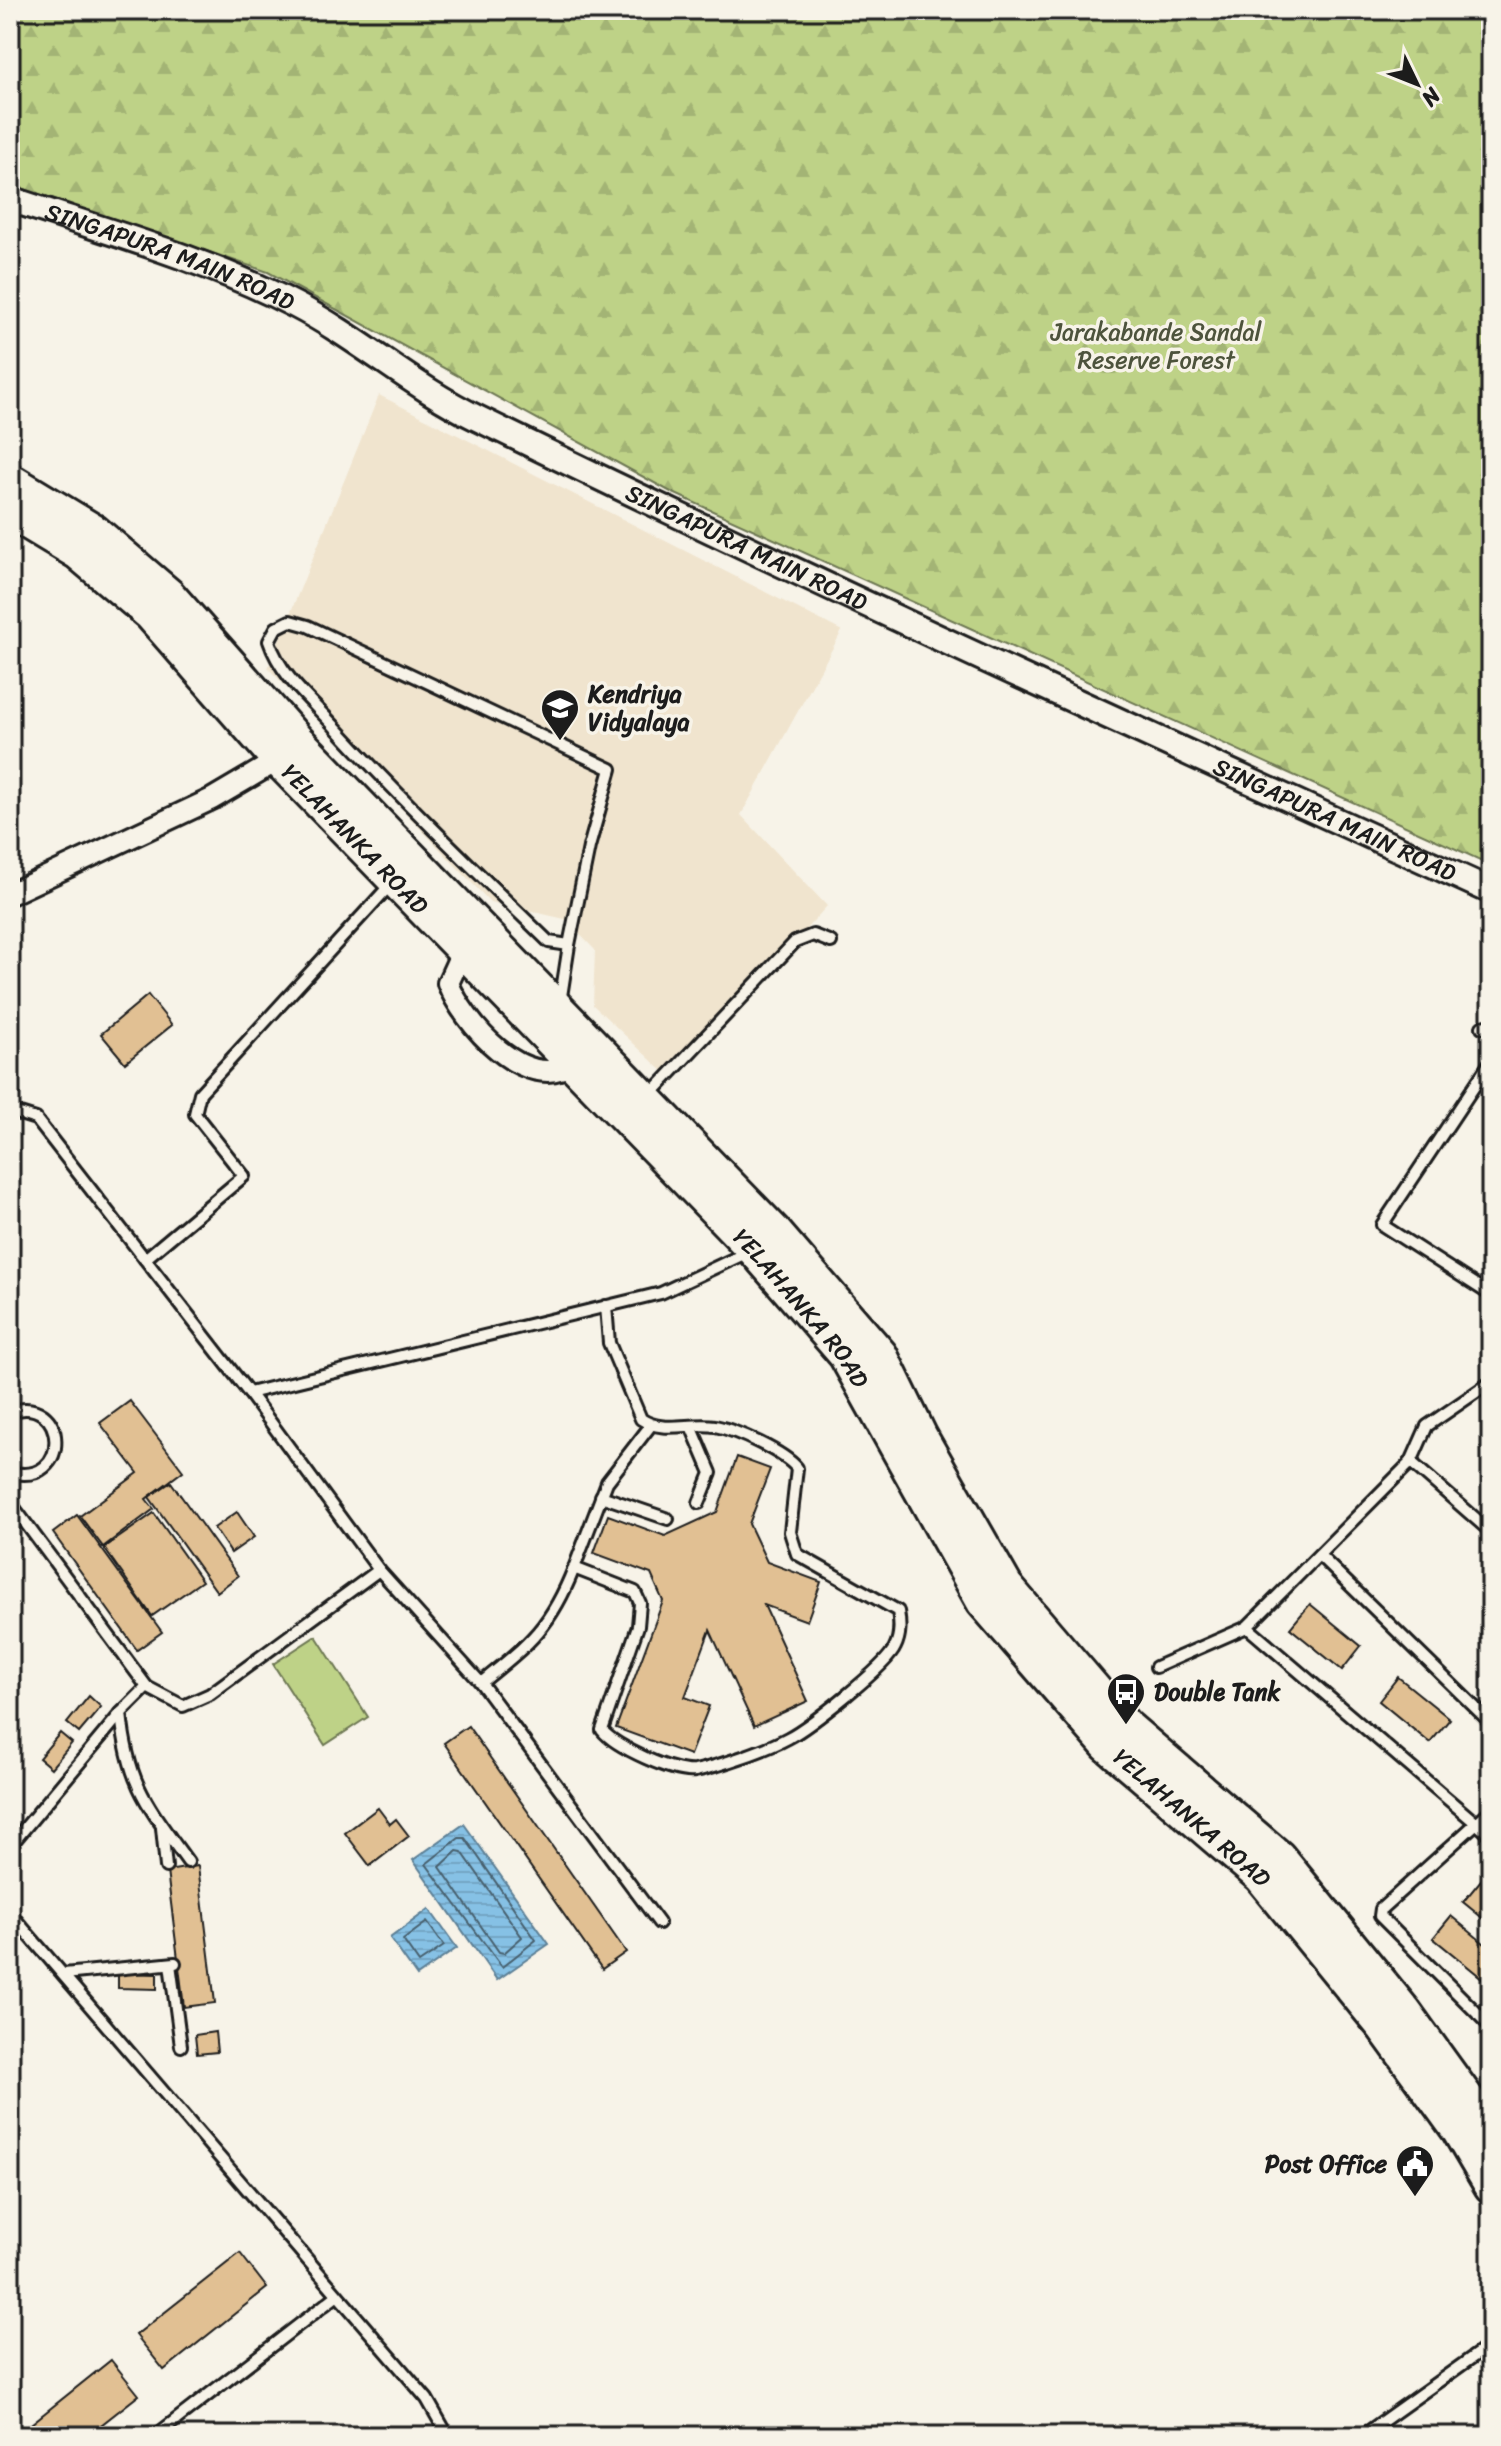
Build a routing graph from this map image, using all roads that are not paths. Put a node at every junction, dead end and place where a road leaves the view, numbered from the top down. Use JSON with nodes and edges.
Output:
{"nodes":[{"id":1,"x":10,"y":199,"type":"edge"},
{"id":2,"x":10,"y":480,"type":"edge"},
{"id":3,"x":10,"y":512,"type":"edge"},
{"id":4,"x":289,"y":751,"type":"junction"},
{"id":5,"x":395,"y":880,"type":"junction"},
{"id":6,"x":1491,"y":891,"type":"edge"},
{"id":7,"x":10,"y":894,"type":"edge"},
{"id":8,"x":831,"y":942,"type":"dead end"},
{"id":9,"x":569,"y":945,"type":"junction"},
{"id":10,"x":463,"y":950,"type":"junction"},
{"id":11,"x":558,"y":1009,"type":"junction"},
{"id":12,"x":1491,"y":1061,"type":"edge"},
{"id":13,"x":573,"y":1063,"type":"junction"},
{"id":14,"x":646,"y":1099,"type":"junction"},
{"id":15,"x":10,"y":1111,"type":"edge"},
{"id":16,"x":764,"y":1240,"type":"junction"},
{"id":17,"x":145,"y":1259,"type":"junction"},
{"id":18,"x":1491,"y":1295,"type":"edge"},
{"id":19,"x":606,"y":1306,"type":"junction"},
{"id":20,"x":1491,"y":1382,"type":"edge"},
{"id":21,"x":249,"y":1393,"type":"junction"},
{"id":22,"x":10,"y":1412,"type":"edge"},
{"id":23,"x":651,"y":1425,"type":"junction"},
{"id":24,"x":691,"y":1426,"type":"junction"},
{"id":25,"x":1411,"y":1462,"type":"junction"},
{"id":26,"x":10,"y":1473,"type":"edge"},
{"id":27,"x":601,"y":1496,"type":"junction"},
{"id":28,"x":10,"y":1502,"type":"edge"},
{"id":29,"x":699,"y":1503,"type":"dead end"},
{"id":30,"x":668,"y":1519,"type":"dead end"},
{"id":31,"x":1491,"y":1532,"type":"edge"},
{"id":32,"x":1319,"y":1555,"type":"junction"},
{"id":33,"x":574,"y":1568,"type":"junction"},
{"id":34,"x":379,"y":1570,"type":"junction"},
{"id":35,"x":1247,"y":1627,"type":"junction"},
{"id":36,"x":1156,"y":1667,"type":"dead end"},
{"id":37,"x":481,"y":1683,"type":"junction"},
{"id":38,"x":147,"y":1687,"type":"junction"},
{"id":39,"x":121,"y":1713,"type":"junction"},
{"id":40,"x":1491,"y":1723,"type":"edge"},
{"id":41,"x":1491,"y":1810,"type":"edge"},
{"id":42,"x":1476,"y":1823,"type":"junction"},
{"id":43,"x":162,"y":1826,"type":"junction"},
{"id":44,"x":1491,"y":1836,"type":"edge"},
{"id":45,"x":10,"y":1846,"type":"edge"},
{"id":46,"x":188,"y":1862,"type":"dead end"},
{"id":47,"x":166,"y":1867,"type":"dead end"},
{"id":48,"x":10,"y":1913,"type":"edge"},
{"id":49,"x":659,"y":1923,"type":"dead end"},
{"id":50,"x":64,"y":1974,"type":"junction"},
{"id":51,"x":1491,"y":2027,"type":"edge"},
{"id":52,"x":181,"y":2046,"type":"dead end"},
{"id":53,"x":1491,"y":2131,"type":"edge"},
{"id":54,"x":1491,"y":2186,"type":"edge"},
{"id":55,"x":335,"y":2297,"type":"junction"},
{"id":56,"x":1491,"y":2344,"type":"edge"},
{"id":57,"x":445,"y":2435,"type":"edge"},
{"id":58,"x":155,"y":2436,"type":"edge"},
{"id":59,"x":1362,"y":2436,"type":"edge"}],
"edges":[{"from":1,"to":6,"type":"street","name":"SINGAPURA MAIN ROAD"},
{"from":2,"to":4,"type":"main road","name":"YELAHANKA ROAD"},
{"from":3,"to":4,"type":"main road","name":"YELAHANKA ROAD"},
{"from":4,"to":5,"type":"main road","name":"YELAHANKA ROAD"},
{"from":4,"to":7,"type":"street"},
{"from":4,"to":11,"type":"main road","name":"YELAHANKA ROAD"},
{"from":5,"to":10,"type":"main road","name":"YELAHANKA ROAD"},
{"from":5,"to":17,"type":"lane"},
{"from":8,"to":14,"type":"lane"},
{"from":9,"to":9,"type":"lane"},
{"from":9,"to":11,"type":"lane"},
{"from":10,"to":13,"type":"main road","name":"YELAHANKA ROAD"},
{"from":10,"to":13,"type":"street"},
{"from":11,"to":14,"type":"main road","name":"YELAHANKA ROAD"},
{"from":12,"to":18,"type":"lane"},
{"from":13,"to":16,"type":"main road","name":"YELAHANKA ROAD"},
{"from":14,"to":16,"type":"main road","name":"YELAHANKA ROAD"},
{"from":15,"to":17,"type":"lane"},
{"from":16,"to":19,"type":"lane"},
{"from":16,"to":53,"type":"main road","name":"YELAHANKA ROAD"},
{"from":16,"to":54,"type":"main road","name":"YELAHANKA ROAD"},
{"from":17,"to":21,"type":"lane"},
{"from":19,"to":21,"type":"lane"},
{"from":19,"to":23,"type":"lane"},
{"from":20,"to":25,"type":"lane"},
{"from":21,"to":34,"type":"lane"},
{"from":22,"to":26,"type":"lane"},
{"from":23,"to":24,"type":"lane"},
{"from":23,"to":27,"type":"lane"},
{"from":24,"to":29,"type":"lane"},
{"from":24,"to":33,"type":"lane"},
{"from":25,"to":31,"type":"lane"},
{"from":25,"to":32,"type":"lane"},
{"from":27,"to":30,"type":"lane"},
{"from":27,"to":33,"type":"lane"},
{"from":28,"to":38,"type":"lane"},
{"from":32,"to":35,"type":"lane"},
{"from":32,"to":40,"type":"lane"},
{"from":33,"to":37,"type":"lane"},
{"from":34,"to":37,"type":"lane"},
{"from":34,"to":38,"type":"lane"},
{"from":35,"to":36,"type":"lane"},
{"from":35,"to":42,"type":"lane"},
{"from":37,"to":49,"type":"lane"},
{"from":38,"to":39,"type":"lane"},
{"from":39,"to":43,"type":"lane"},
{"from":39,"to":45,"type":"lane"},
{"from":41,"to":42,"type":"lane"},
{"from":42,"to":44,"type":"lane"},
{"from":42,"to":51,"type":"lane"},
{"from":43,"to":46,"type":"lane"},
{"from":43,"to":47,"type":"lane"},
{"from":48,"to":50,"type":"lane"},
{"from":50,"to":52,"type":"lane"},
{"from":50,"to":55,"type":"lane"},
{"from":55,"to":57,"type":"lane"},
{"from":55,"to":58,"type":"lane"},
{"from":56,"to":59,"type":"lane"}]}
